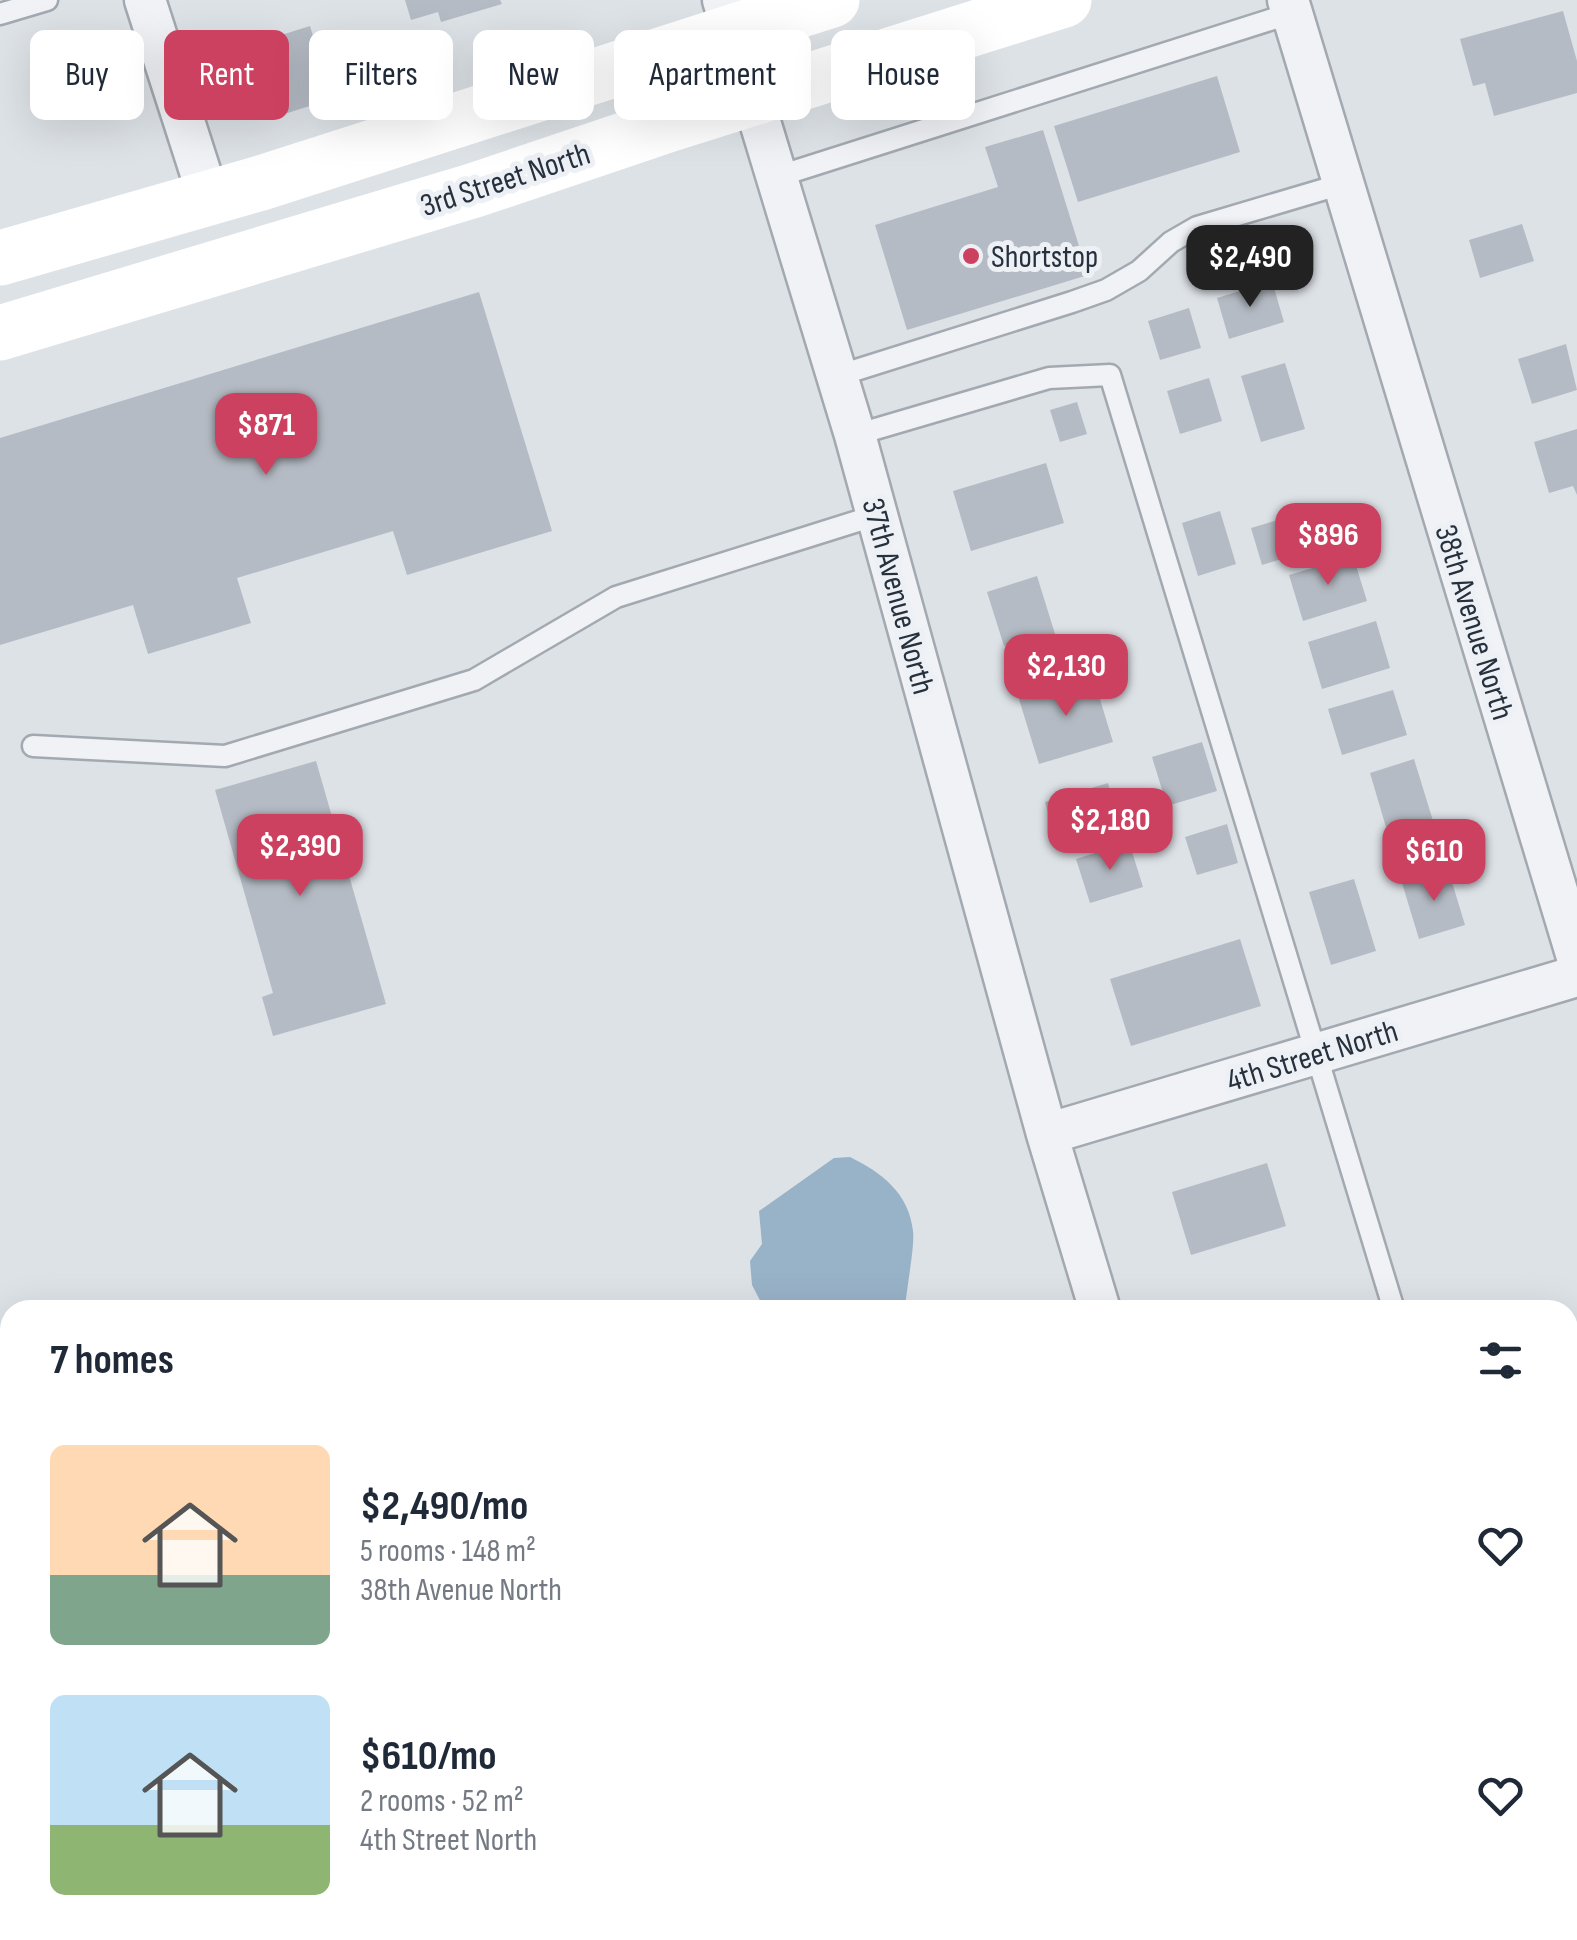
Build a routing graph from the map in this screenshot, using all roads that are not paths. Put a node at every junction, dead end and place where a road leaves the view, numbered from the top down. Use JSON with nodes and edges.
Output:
{"nodes":[{"id":1,"x":47,"y":0,"type":"edge"},
{"id":2,"x":145,"y":0,"type":"edge"},
{"id":3,"x":832,"y":0,"type":"edge"},
{"id":4,"x":1064,"y":0,"type":"edge"},
{"id":5,"x":1290,"y":7,"type":"edge"},
{"id":6,"x":0,"y":14,"type":"edge"},
{"id":7,"x":727,"y":16,"type":"edge"},
{"id":8,"x":811,"y":81,"type":"edge"},
{"id":9,"x":690,"y":120,"type":"edge"},
{"id":10,"x":758,"y":120,"type":"edge"},
{"id":11,"x":776,"y":177,"type":"junction"},
{"id":12,"x":1342,"y":184,"type":"junction"},
{"id":13,"x":209,"y":199,"type":"junction"},
{"id":14,"x":0,"y":258,"type":"edge"},
{"id":15,"x":0,"y":332,"type":"edge"},
{"id":16,"x":837,"y":376,"type":"junction"},
{"id":17,"x":855,"y":435,"type":"junction"},
{"id":18,"x":877,"y":515,"type":"junction"},
{"id":19,"x":34,"y":746,"type":"dead end"},
{"id":20,"x":1577,"y":957,"type":"edge"},
{"id":21,"x":1577,"y":976,"type":"edge"},
{"id":22,"x":1318,"y":1053,"type":"junction"},
{"id":23,"x":1047,"y":1134,"type":"junction"},
{"id":24,"x":1097,"y":1300,"type":"edge"},
{"id":25,"x":1391,"y":1300,"type":"edge"}],
"edges":[{"from":1,"to":6,"type":"lane"},
{"from":2,"to":13,"type":"street"},
{"from":3,"to":7,"type":"main road"},
{"from":4,"to":8,"type":"main road","name":"3rd Street North"},
{"from":5,"to":11,"type":"lane"},
{"from":5,"to":12,"type":"street","name":"38th Avenue North"},
{"from":7,"to":13,"type":"main road"},
{"from":9,"to":15,"type":"main road","name":"3rd Street North"},
{"from":10,"to":11,"type":"street","name":"37th Avenue North"},
{"from":11,"to":16,"type":"street","name":"37th Avenue North"},
{"from":12,"to":16,"type":"lane"},
{"from":12,"to":20,"type":"street","name":"38th Avenue North"},
{"from":13,"to":14,"type":"main road"},
{"from":16,"to":17,"type":"street","name":"37th Avenue North"},
{"from":17,"to":18,"type":"street","name":"37th Avenue North"},
{"from":17,"to":22,"type":"lane"},
{"from":18,"to":19,"type":"lane"},
{"from":18,"to":23,"type":"street","name":"37th Avenue North"},
{"from":21,"to":22,"type":"street","name":"4th Street North"},
{"from":22,"to":23,"type":"street","name":"4th Street North"},
{"from":22,"to":25,"type":"lane"},
{"from":23,"to":24,"type":"street","name":"37th Avenue North"}]}
